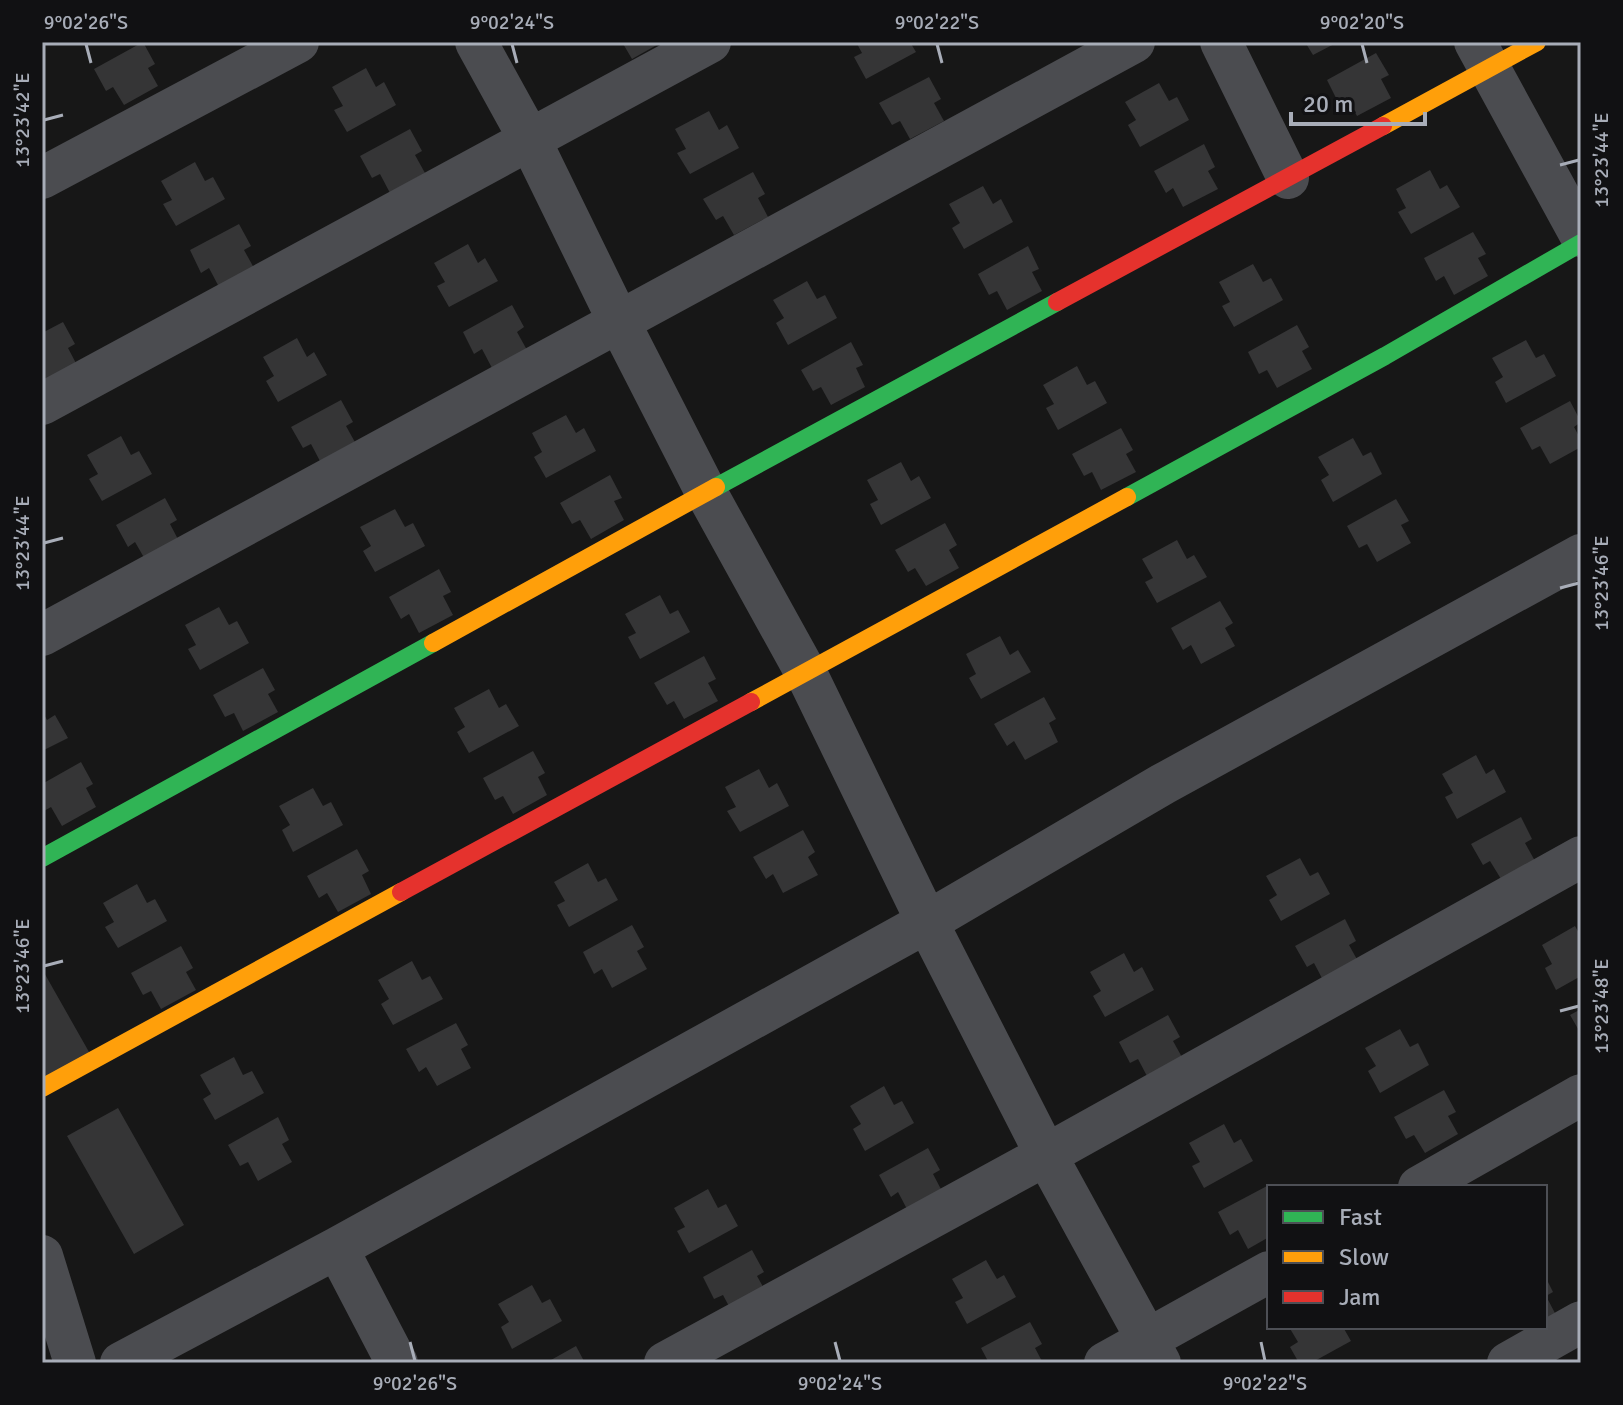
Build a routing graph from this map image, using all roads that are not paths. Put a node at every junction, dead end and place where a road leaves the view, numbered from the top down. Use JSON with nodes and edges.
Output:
{"nodes":[{"id":1,"x":298,"y":42,"type":"edge"},
{"id":2,"x":476,"y":42,"type":"edge"},
{"id":3,"x":710,"y":42,"type":"edge"},
{"id":4,"x":1134,"y":42,"type":"edge"},
{"id":5,"x":1221,"y":42,"type":"edge"},
{"id":6,"x":1537,"y":42,"type":"edge"},
{"id":7,"x":1483,"y":56,"type":"edge"},
{"id":8,"x":530,"y":140,"type":"junction"},
{"id":9,"x":42,"y":178,"type":"edge"},
{"id":10,"x":1288,"y":178,"type":"junction"},
{"id":11,"x":1581,"y":236,"type":"edge"},
{"id":12,"x":1581,"y":243,"type":"edge"},
{"id":13,"x":619,"y":322,"type":"junction"},
{"id":14,"x":42,"y":404,"type":"edge"},
{"id":15,"x":706,"y":492,"type":"junction"},
{"id":16,"x":1581,"y":555,"type":"edge"},
{"id":17,"x":42,"y":635,"type":"edge"},
{"id":18,"x":806,"y":673,"type":"junction"},
{"id":19,"x":1581,"y":857,"type":"edge"},
{"id":20,"x":42,"y":858,"type":"edge"},
{"id":21,"x":927,"y":922,"type":"junction"},
{"id":22,"x":42,"y":1088,"type":"edge"},
{"id":23,"x":1581,"y":1095,"type":"edge"},
{"id":24,"x":1046,"y":1155,"type":"junction"},
{"id":25,"x":1423,"y":1185,"type":"edge"},
{"id":26,"x":337,"y":1248,"type":"junction"},
{"id":27,"x":42,"y":1256,"type":"edge"},
{"id":28,"x":1267,"y":1273,"type":"edge"},
{"id":29,"x":1581,"y":1322,"type":"edge"},
{"id":30,"x":1154,"y":1352,"type":"edge"},
{"id":31,"x":75,"y":1363,"type":"edge"},
{"id":32,"x":121,"y":1363,"type":"edge"},
{"id":33,"x":397,"y":1363,"type":"edge"},
{"id":34,"x":665,"y":1363,"type":"edge"},
{"id":35,"x":1105,"y":1363,"type":"edge"},
{"id":36,"x":1508,"y":1363,"type":"edge"}],
"edges":[{"from":1,"to":9,"type":"street"},
{"from":2,"to":8,"type":"street"},
{"from":3,"to":8,"type":"street"},
{"from":4,"to":13,"type":"street"},
{"from":5,"to":10,"type":"street"},
{"from":6,"to":7,"type":"street"},
{"from":7,"to":10,"type":"street"},
{"from":7,"to":11,"type":"street"},
{"from":8,"to":13,"type":"street"},
{"from":8,"to":14,"type":"street"},
{"from":10,"to":15,"type":"street"},
{"from":12,"to":18,"type":"street"},
{"from":13,"to":15,"type":"street"},
{"from":13,"to":17,"type":"street"},
{"from":15,"to":18,"type":"street"},
{"from":15,"to":20,"type":"street"},
{"from":16,"to":21,"type":"street"},
{"from":18,"to":21,"type":"street"},
{"from":18,"to":22,"type":"street"},
{"from":19,"to":24,"type":"street"},
{"from":21,"to":24,"type":"street"},
{"from":21,"to":26,"type":"street"},
{"from":23,"to":25,"type":"street"},
{"from":24,"to":30,"type":"street"},
{"from":24,"to":34,"type":"street"},
{"from":26,"to":32,"type":"street"},
{"from":26,"to":33,"type":"street"},
{"from":27,"to":31,"type":"street"},
{"from":28,"to":30,"type":"street"},
{"from":29,"to":36,"type":"street"},
{"from":30,"to":35,"type":"street"}]}
